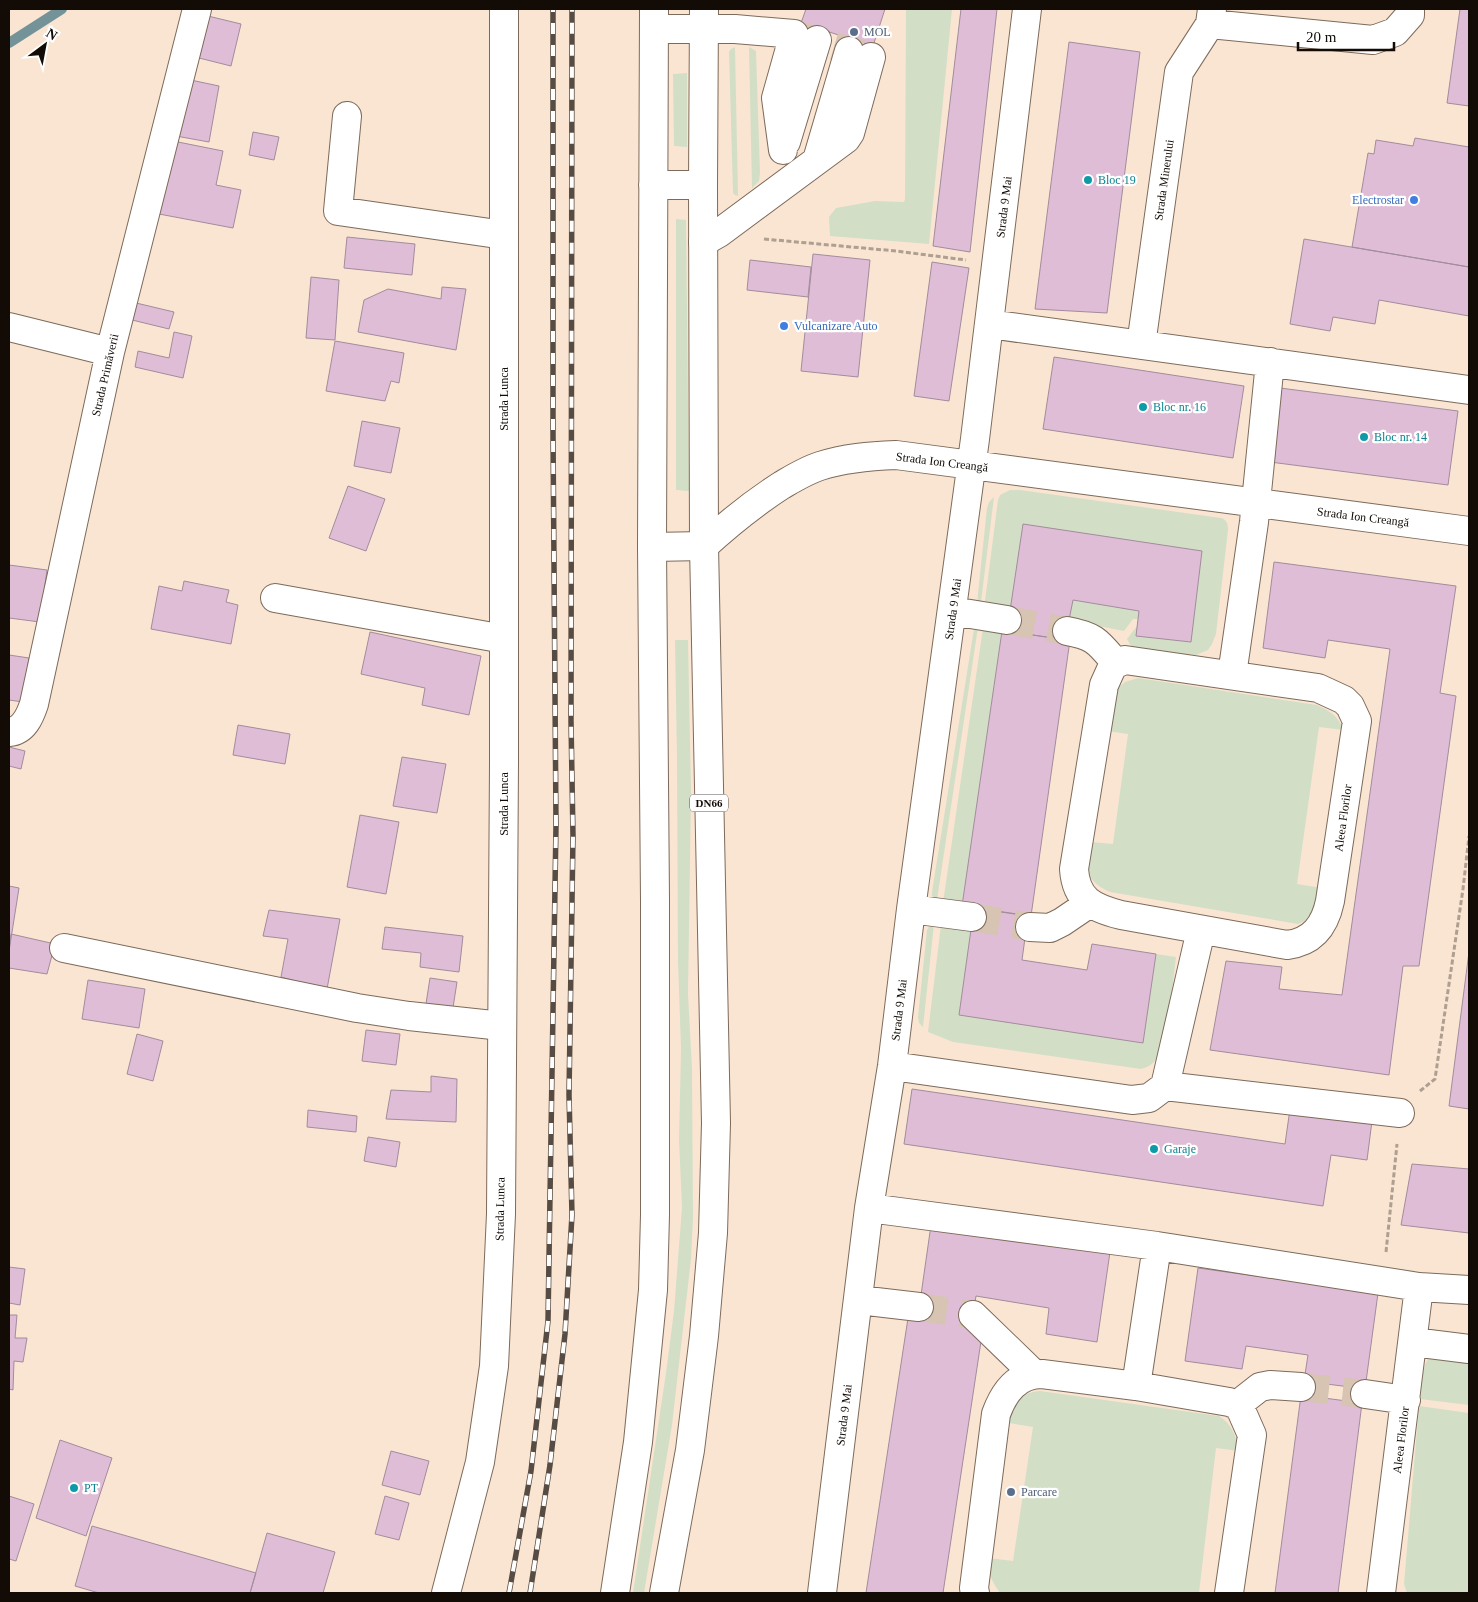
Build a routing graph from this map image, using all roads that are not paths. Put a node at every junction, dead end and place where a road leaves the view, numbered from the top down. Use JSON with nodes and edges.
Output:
{"nodes":[{"id":1,"x":197,"y":9,"type":"edge"},
{"id":2,"x":504,"y":9,"type":"edge"},
{"id":3,"x":1027,"y":9,"type":"edge"},
{"id":4,"x":1410,"y":9,"type":"edge"},
{"id":5,"x":1211,"y":17,"type":"edge"},
{"id":6,"x":654,"y":19,"type":"edge"},
{"id":7,"x":704,"y":19,"type":"edge"},
{"id":8,"x":817,"y":40,"type":"dead end"},
{"id":9,"x":860,"y":54,"type":"dead end"},
{"id":10,"x":347,"y":116,"type":"dead end"},
{"id":11,"x":783,"y":150,"type":"junction"},
{"id":12,"x":653,"y":185,"type":"junction"},
{"id":13,"x":703,"y":185,"type":"junction"},
{"id":14,"x":770,"y":194,"type":"junction"},
{"id":15,"x":504,"y":235,"type":"junction"},
{"id":16,"x":711,"y":238,"type":"junction"},
{"id":17,"x":989,"y":324,"type":"junction"},
{"id":18,"x":9,"y":327,"type":"edge"},
{"id":19,"x":1141,"y":345,"type":"junction"},
{"id":20,"x":110,"y":352,"type":"junction"},
{"id":21,"x":1270,"y":362,"type":"junction"},
{"id":22,"x":1469,"y":390,"type":"edge"},
{"id":23,"x":971,"y":466,"type":"junction"},
{"id":24,"x":1256,"y":503,"type":"junction"},
{"id":25,"x":1468,"y":524,"type":"edge"},
{"id":26,"x":704,"y":546,"type":"junction"},
{"id":27,"x":652,"y":547,"type":"junction"},
{"id":28,"x":275,"y":598,"type":"dead end"},
{"id":29,"x":952,"y":611,"type":"junction"},
{"id":30,"x":1007,"y":620,"type":"tunnel mouth"},
{"id":31,"x":1067,"y":631,"type":"tunnel mouth"},
{"id":32,"x":504,"y":639,"type":"junction"},
{"id":33,"x":1116,"y":663,"type":"junction"},
{"id":34,"x":1232,"y":674,"type":"junction"},
{"id":35,"x":9,"y":732,"type":"edge"},
{"id":36,"x":1090,"y":903,"type":"junction"},
{"id":37,"x":911,"y":909,"type":"junction"},
{"id":38,"x":972,"y":917,"type":"tunnel mouth"},
{"id":39,"x":1030,"y":927,"type":"tunnel mouth"},
{"id":40,"x":1201,"y":930,"type":"junction"},
{"id":41,"x":64,"y":948,"type":"dead end"},
{"id":42,"x":502,"y":1026,"type":"junction"},
{"id":43,"x":892,"y":1066,"type":"junction"},
{"id":44,"x":1165,"y":1086,"type":"junction"},
{"id":45,"x":1400,"y":1113,"type":"road end"},
{"id":46,"x":869,"y":1208,"type":"junction"},
{"id":47,"x":1157,"y":1246,"type":"junction"},
{"id":48,"x":1419,"y":1287,"type":"junction"},
{"id":49,"x":1469,"y":1290,"type":"edge"},
{"id":50,"x":858,"y":1300,"type":"junction"},
{"id":51,"x":919,"y":1306,"type":"tunnel mouth"},
{"id":52,"x":973,"y":1316,"type":"tunnel mouth"},
{"id":53,"x":1413,"y":1342,"type":"junction"},
{"id":54,"x":1469,"y":1350,"type":"edge"},
{"id":55,"x":1034,"y":1374,"type":"junction"},
{"id":56,"x":1136,"y":1386,"type":"junction"},
{"id":57,"x":1301,"y":1387,"type":"tunnel mouth"},
{"id":58,"x":1365,"y":1394,"type":"tunnel mouth"},
{"id":59,"x":1406,"y":1400,"type":"junction"},
{"id":60,"x":1237,"y":1405,"type":"junction"},
{"id":61,"x":446,"y":1593,"type":"edge"},
{"id":62,"x":615,"y":1593,"type":"edge"},
{"id":63,"x":664,"y":1593,"type":"edge"},
{"id":64,"x":822,"y":1593,"type":"edge"},
{"id":65,"x":976,"y":1593,"type":"edge"},
{"id":66,"x":1229,"y":1593,"type":"edge"},
{"id":67,"x":1381,"y":1593,"type":"edge"}],
"edges":[{"from":1,"to":20,"type":"street","name":"Strada Primăverii"},
{"from":2,"to":15,"type":"street","name":"Strada Lunca"},
{"from":3,"to":17,"type":"street","name":"Strada 9 Mai"},
{"from":4,"to":5,"type":"street"},
{"from":5,"to":19,"type":"street","name":"Strada Minerului"},
{"from":6,"to":7,"type":"street"},
{"from":6,"to":12,"type":"street"},
{"from":7,"to":11,"type":"street"},
{"from":7,"to":13,"type":"street","number":"DN66"},
{"from":8,"to":11,"type":"street"},
{"from":9,"to":14,"type":"street"},
{"from":10,"to":15,"type":"street"},
{"from":11,"to":14,"type":"street"},
{"from":12,"to":13,"type":"street"},
{"from":12,"to":27,"type":"street"},
{"from":13,"to":16,"type":"street","number":"DN66"},
{"from":14,"to":16,"type":"street"},
{"from":15,"to":32,"type":"street","name":"Strada Lunca"},
{"from":16,"to":26,"type":"street","number":"DN66"},
{"from":17,"to":19,"type":"street"},
{"from":17,"to":23,"type":"street","name":"Strada 9 Mai"},
{"from":18,"to":20,"type":"street"},
{"from":19,"to":21,"type":"street"},
{"from":20,"to":35,"type":"street","name":"Strada Primăverii"},
{"from":21,"to":22,"type":"street"},
{"from":21,"to":24,"type":"street"},
{"from":23,"to":24,"type":"street","name":"Strada Ion Creangă"},
{"from":23,"to":26,"type":"street","name":"Strada Ion Creangă"},
{"from":23,"to":29,"type":"street","name":"Strada 9 Mai"},
{"from":24,"to":25,"type":"street","name":"Strada Ion Creangă"},
{"from":24,"to":34,"type":"street"},
{"from":26,"to":27,"type":"street"},
{"from":26,"to":63,"type":"street","number":"DN66"},
{"from":27,"to":62,"type":"street"},
{"from":28,"to":32,"type":"street"},
{"from":29,"to":30,"type":"street"},
{"from":29,"to":37,"type":"street","name":"Strada 9 Mai"},
{"from":31,"to":33,"type":"street"},
{"from":32,"to":42,"type":"street","name":"Strada Lunca"},
{"from":33,"to":34,"type":"street"},
{"from":33,"to":36,"type":"street"},
{"from":34,"to":40,"type":"street","name":"Aleea Florilor"},
{"from":36,"to":39,"type":"street"},
{"from":36,"to":40,"type":"street"},
{"from":37,"to":38,"type":"street"},
{"from":37,"to":43,"type":"street","name":"Strada 9 Mai"},
{"from":40,"to":44,"type":"street"},
{"from":41,"to":42,"type":"street"},
{"from":42,"to":61,"type":"street","name":"Strada Lunca"},
{"from":43,"to":44,"type":"street"},
{"from":43,"to":46,"type":"street","name":"Strada 9 Mai"},
{"from":44,"to":45,"type":"street"},
{"from":46,"to":47,"type":"street"},
{"from":46,"to":50,"type":"street","name":"Strada 9 Mai"},
{"from":47,"to":48,"type":"street"},
{"from":47,"to":56,"type":"street"},
{"from":48,"to":49,"type":"street"},
{"from":48,"to":53,"type":"street","name":"Aleea Florilor"},
{"from":50,"to":51,"type":"street"},
{"from":50,"to":64,"type":"street","name":"Strada 9 Mai"},
{"from":52,"to":55,"type":"street"},
{"from":53,"to":54,"type":"street"},
{"from":53,"to":59,"type":"street","name":"Aleea Florilor"},
{"from":55,"to":56,"type":"street"},
{"from":55,"to":65,"type":"street"},
{"from":56,"to":60,"type":"street"},
{"from":57,"to":60,"type":"street"},
{"from":58,"to":59,"type":"street"},
{"from":59,"to":67,"type":"street","name":"Aleea Florilor"},
{"from":60,"to":66,"type":"street"}]}
